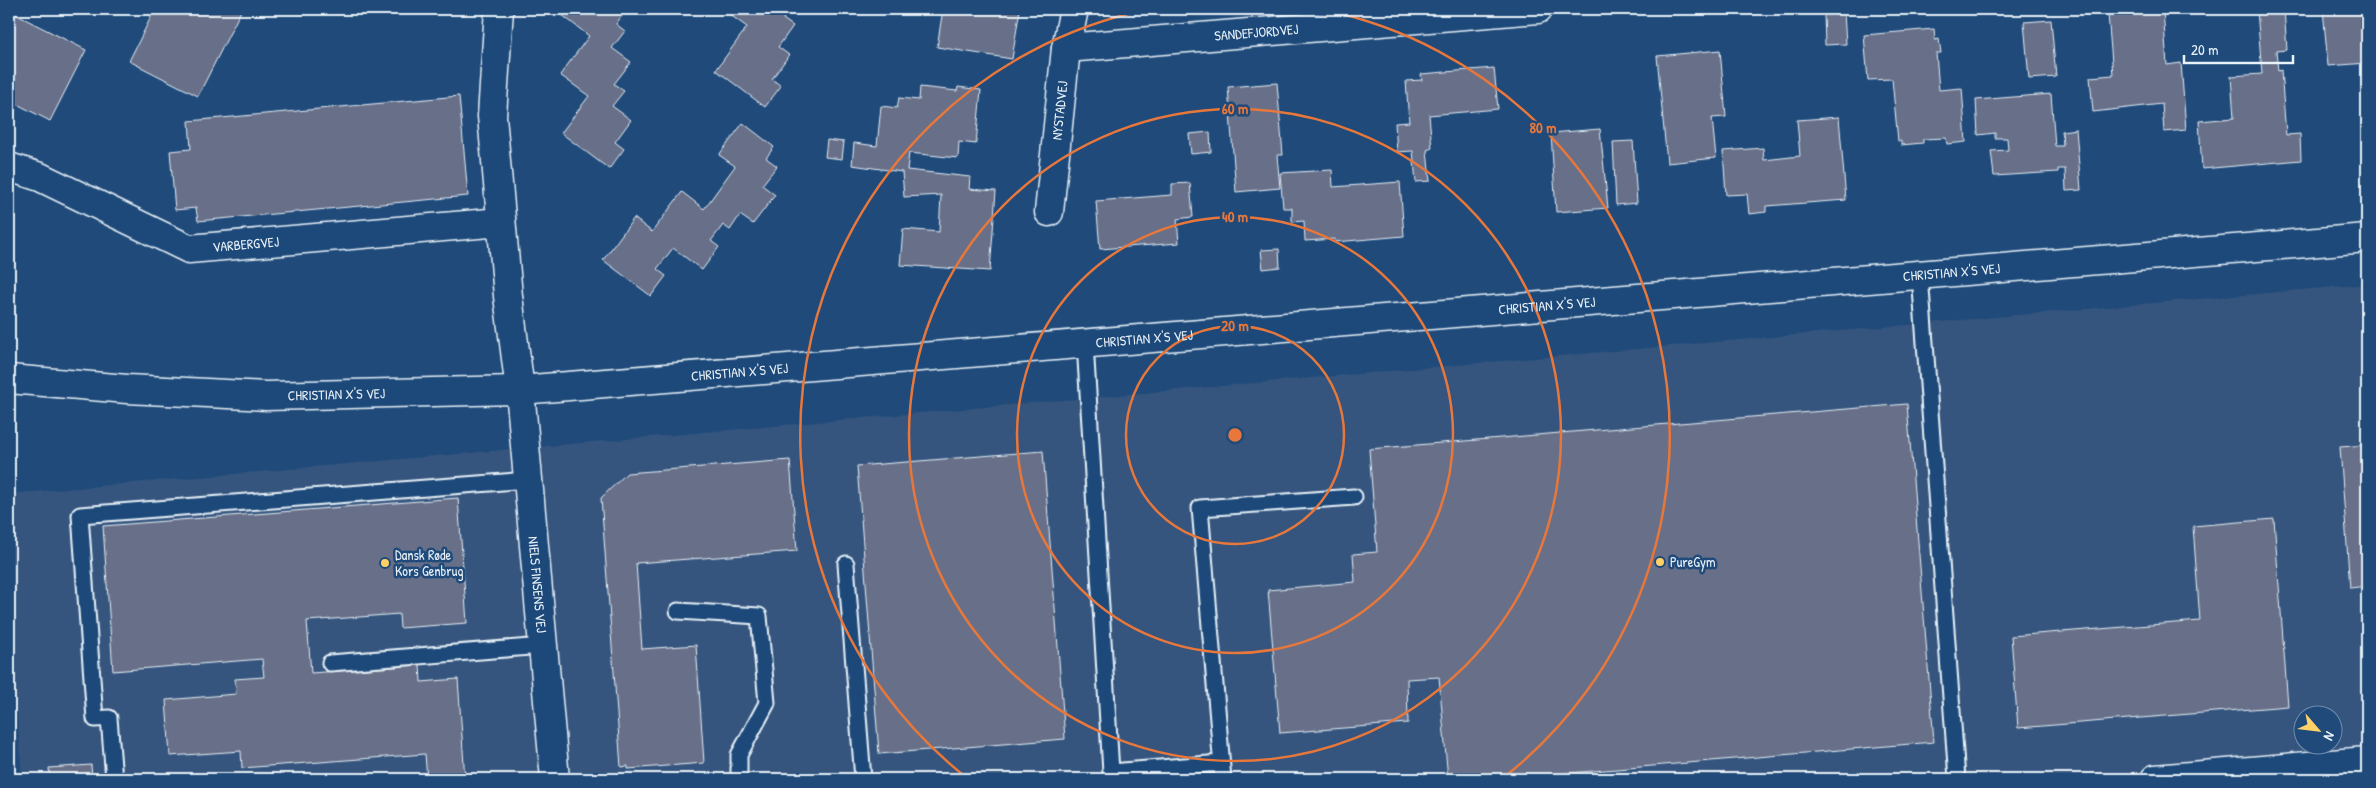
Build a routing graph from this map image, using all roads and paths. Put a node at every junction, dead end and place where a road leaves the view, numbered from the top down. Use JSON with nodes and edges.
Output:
{"nodes":[{"id":1,"x":499,"y":9,"type":"edge"},
{"id":2,"x":1074,"y":9,"type":"edge"},
{"id":3,"x":1538,"y":9,"type":"edge"},
{"id":4,"x":1066,"y":48,"type":"junction"},
{"id":5,"x":9,"y":167,"type":"edge"},
{"id":6,"x":1049,"y":212,"type":"dead end"},
{"id":7,"x":501,"y":222,"type":"junction"},
{"id":8,"x":2367,"y":238,"type":"edge"},
{"id":9,"x":1920,"y":275,"type":"junction"},
{"id":10,"x":1085,"y":343,"type":"junction"},
{"id":11,"x":9,"y":379,"type":"edge"},
{"id":12,"x":520,"y":390,"type":"junction"},
{"id":13,"x":528,"y":480,"type":"junction"},
{"id":14,"x":1354,"y":497,"type":"dead end"},
{"id":15,"x":846,"y":564,"type":"dead end"},
{"id":16,"x":678,"y":611,"type":"dead end"},
{"id":17,"x":543,"y":646,"type":"junction"},
{"id":18,"x":330,"y":663,"type":"dead end"},
{"id":19,"x":2367,"y":761,"type":"edge"},
{"id":20,"x":1221,"y":763,"type":"junction"},
{"id":21,"x":114,"y":779,"type":"edge"},
{"id":22,"x":555,"y":779,"type":"edge"},
{"id":23,"x":739,"y":779,"type":"edge"},
{"id":24,"x":862,"y":779,"type":"edge"},
{"id":25,"x":1223,"y":779,"type":"edge"},
{"id":26,"x":1957,"y":779,"type":"edge"},
{"id":27,"x":2155,"y":779,"type":"edge"}],
"edges":[{"from":1,"to":7,"type":"street"},
{"from":2,"to":4,"type":"street","name":"NYSTADVEJ"},
{"from":3,"to":4,"type":"street","name":"SANDEFJORDVEJ"},
{"from":4,"to":6,"type":"street","name":"NYSTADVEJ"},
{"from":5,"to":7,"type":"street","name":"VARBERGVEJ"},
{"from":7,"to":12,"type":"street"},
{"from":8,"to":9,"type":"street","name":"CHRISTIAN X'S VEJ"},
{"from":9,"to":10,"type":"street","name":"CHRISTIAN X'S VEJ"},
{"from":9,"to":26,"type":"lane"},
{"from":10,"to":12,"type":"street","name":"CHRISTIAN X'S VEJ"},
{"from":10,"to":20,"type":"lane"},
{"from":11,"to":12,"type":"street","name":"CHRISTIAN X'S VEJ"},
{"from":12,"to":13,"type":"street","name":"NIELS FINSENS VEJ"},
{"from":13,"to":17,"type":"street","name":"NIELS FINSENS VEJ"},
{"from":13,"to":21,"type":"lane"},
{"from":14,"to":20,"type":"lane"},
{"from":15,"to":24,"type":"lane"},
{"from":16,"to":23,"type":"lane"},
{"from":17,"to":18,"type":"lane"},
{"from":17,"to":22,"type":"street","name":"NIELS FINSENS VEJ"},
{"from":19,"to":27,"type":"street"},
{"from":20,"to":25,"type":"lane"}]}
